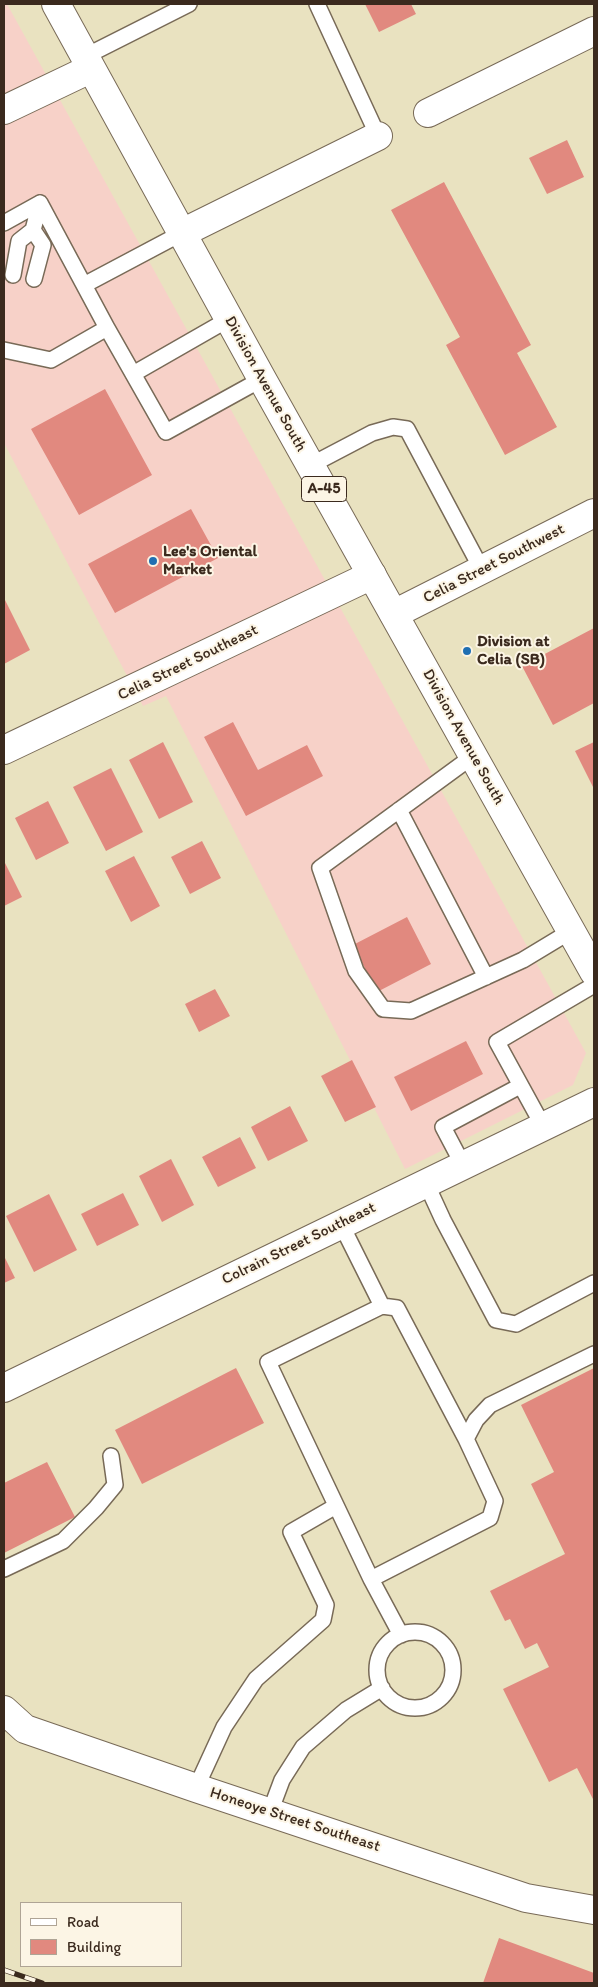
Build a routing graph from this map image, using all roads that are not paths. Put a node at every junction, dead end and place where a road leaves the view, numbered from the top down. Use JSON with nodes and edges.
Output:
{"nodes":[{"id":1,"x":56,"y":4,"type":"edge"},
{"id":2,"x":189,"y":4,"type":"edge"},
{"id":3,"x":317,"y":4,"type":"edge"},
{"id":4,"x":594,"y":31,"type":"edge"},
{"id":5,"x":87,"y":63,"type":"junction"},
{"id":6,"x":4,"y":110,"type":"edge"},
{"id":7,"x":428,"y":113,"type":"dead end"},
{"id":8,"x":378,"y":136,"type":"joint"},
{"id":9,"x":40,"y":203,"type":"junction"},
{"id":10,"x":4,"y":222,"type":"edge"},
{"id":11,"x":33,"y":230,"type":"junction"},
{"id":12,"x":182,"y":233,"type":"junction"},
{"id":13,"x":13,"y":275,"type":"dead end"},
{"id":14,"x":34,"y":279,"type":"dead end"},
{"id":15,"x":84,"y":285,"type":"junction"},
{"id":16,"x":229,"y":320,"type":"junction"},
{"id":17,"x":107,"y":328,"type":"junction"},
{"id":18,"x":13,"y":348,"type":"edge"},
{"id":19,"x":133,"y":374,"type":"junction"},
{"id":20,"x":262,"y":379,"type":"junction"},
{"id":21,"x":311,"y":465,"type":"junction"},
{"id":22,"x":594,"y":513,"type":"edge"},
{"id":23,"x":482,"y":570,"type":"junction"},
{"id":24,"x":372,"y":575,"type":"junction"},
{"id":25,"x":394,"y":614,"type":"junction"},
{"id":26,"x":4,"y":750,"type":"edge"},
{"id":27,"x":473,"y":756,"type":"junction"},
{"id":28,"x":399,"y":810,"type":"junction"},
{"id":29,"x":571,"y":931,"type":"junction"},
{"id":30,"x":594,"y":972,"type":"edge"},
{"id":31,"x":486,"y":977,"type":"junction"},
{"id":32,"x":594,"y":985,"type":"edge"},
{"id":33,"x":520,"y":1086,"type":"junction"},
{"id":34,"x":594,"y":1102,"type":"edge"},
{"id":35,"x":543,"y":1126,"type":"junction"},
{"id":36,"x":463,"y":1165,"type":"junction"},
{"id":37,"x":426,"y":1183,"type":"junction"},
{"id":38,"x":342,"y":1224,"type":"junction"},
{"id":39,"x":594,"y":1283,"type":"edge"},
{"id":40,"x":382,"y":1306,"type":"junction"},
{"id":41,"x":594,"y":1354,"type":"edge"},
{"id":42,"x":4,"y":1388,"type":"edge"},
{"id":43,"x":466,"y":1439,"type":"junction"},
{"id":44,"x":111,"y":1456,"type":"dead end"},
{"id":45,"x":336,"y":1506,"type":"junction"},
{"id":46,"x":4,"y":1569,"type":"edge"},
{"id":47,"x":371,"y":1579,"type":"junction"},
{"id":48,"x":401,"y":1635,"type":"junction"},
{"id":49,"x":382,"y":1688,"type":"junction"},
{"id":50,"x":4,"y":1710,"type":"edge"},
{"id":51,"x":196,"y":1788,"type":"junction"},
{"id":52,"x":270,"y":1812,"type":"junction"},
{"id":53,"x":594,"y":1910,"type":"edge"}],
"edges":[{"from":1,"to":5,"type":"street","name":"Division Avenue South","number":"A-45"},
{"from":2,"to":5,"type":"lane"},
{"from":3,"to":8,"type":"lane"},
{"from":4,"to":7,"type":"street"},
{"from":5,"to":6,"type":"street"},
{"from":5,"to":12,"type":"street","name":"Division Avenue South","number":"A-45"},
{"from":8,"to":12,"type":"street"},
{"from":9,"to":10,"type":"lane"},
{"from":9,"to":11,"type":"lane"},
{"from":9,"to":15,"type":"lane"},
{"from":11,"to":13,"type":"lane"},
{"from":11,"to":14,"type":"lane"},
{"from":12,"to":15,"type":"lane"},
{"from":12,"to":16,"type":"street","name":"Division Avenue South","number":"A-45"},
{"from":15,"to":17,"type":"lane"},
{"from":16,"to":19,"type":"lane"},
{"from":16,"to":20,"type":"street","name":"Division Avenue South","number":"A-45"},
{"from":17,"to":18,"type":"lane"},
{"from":17,"to":19,"type":"lane"},
{"from":19,"to":20,"type":"lane"},
{"from":20,"to":21,"type":"street","name":"Division Avenue South","number":"A-45"},
{"from":21,"to":23,"type":"lane"},
{"from":21,"to":24,"type":"street","name":"Division Avenue South","number":"A-45"},
{"from":22,"to":23,"type":"street","name":"Celia Street Southwest"},
{"from":23,"to":25,"type":"street","name":"Celia Street Southwest"},
{"from":24,"to":25,"type":"street","name":"Division Avenue South","number":"A-45"},
{"from":24,"to":26,"type":"street","name":"Celia Street Southeast"},
{"from":25,"to":27,"type":"street","name":"Division Avenue South","number":"A-45"},
{"from":27,"to":28,"type":"lane"},
{"from":27,"to":29,"type":"street","name":"Division Avenue South","number":"A-45"},
{"from":28,"to":31,"type":"lane"},
{"from":28,"to":31,"type":"lane"},
{"from":29,"to":30,"type":"street","name":"Division Avenue South","number":"A-45"},
{"from":29,"to":31,"type":"lane"},
{"from":32,"to":33,"type":"lane"},
{"from":33,"to":35,"type":"lane"},
{"from":33,"to":36,"type":"lane"},
{"from":34,"to":35,"type":"street","name":"Colrain Street Southeast"},
{"from":35,"to":36,"type":"street","name":"Colrain Street Southeast"},
{"from":36,"to":37,"type":"street","name":"Colrain Street Southeast"},
{"from":37,"to":38,"type":"street","name":"Colrain Street Southeast"},
{"from":37,"to":39,"type":"lane"},
{"from":38,"to":40,"type":"lane"},
{"from":38,"to":42,"type":"street","name":"Colrain Street Southeast"},
{"from":40,"to":43,"type":"lane"},
{"from":40,"to":45,"type":"lane"},
{"from":41,"to":43,"type":"lane"},
{"from":43,"to":47,"type":"lane"},
{"from":44,"to":46,"type":"lane"},
{"from":45,"to":47,"type":"lane"},
{"from":45,"to":51,"type":"lane"},
{"from":47,"to":48,"type":"lane"},
{"from":48,"to":49,"type":"lane"},
{"from":48,"to":49,"type":"lane"},
{"from":49,"to":52,"type":"lane"},
{"from":50,"to":51,"type":"street","name":"Honeoye Street Southeast"},
{"from":51,"to":52,"type":"street","name":"Honeoye Street Southeast"},
{"from":52,"to":53,"type":"street","name":"Honeoye Street Southeast"}]}
